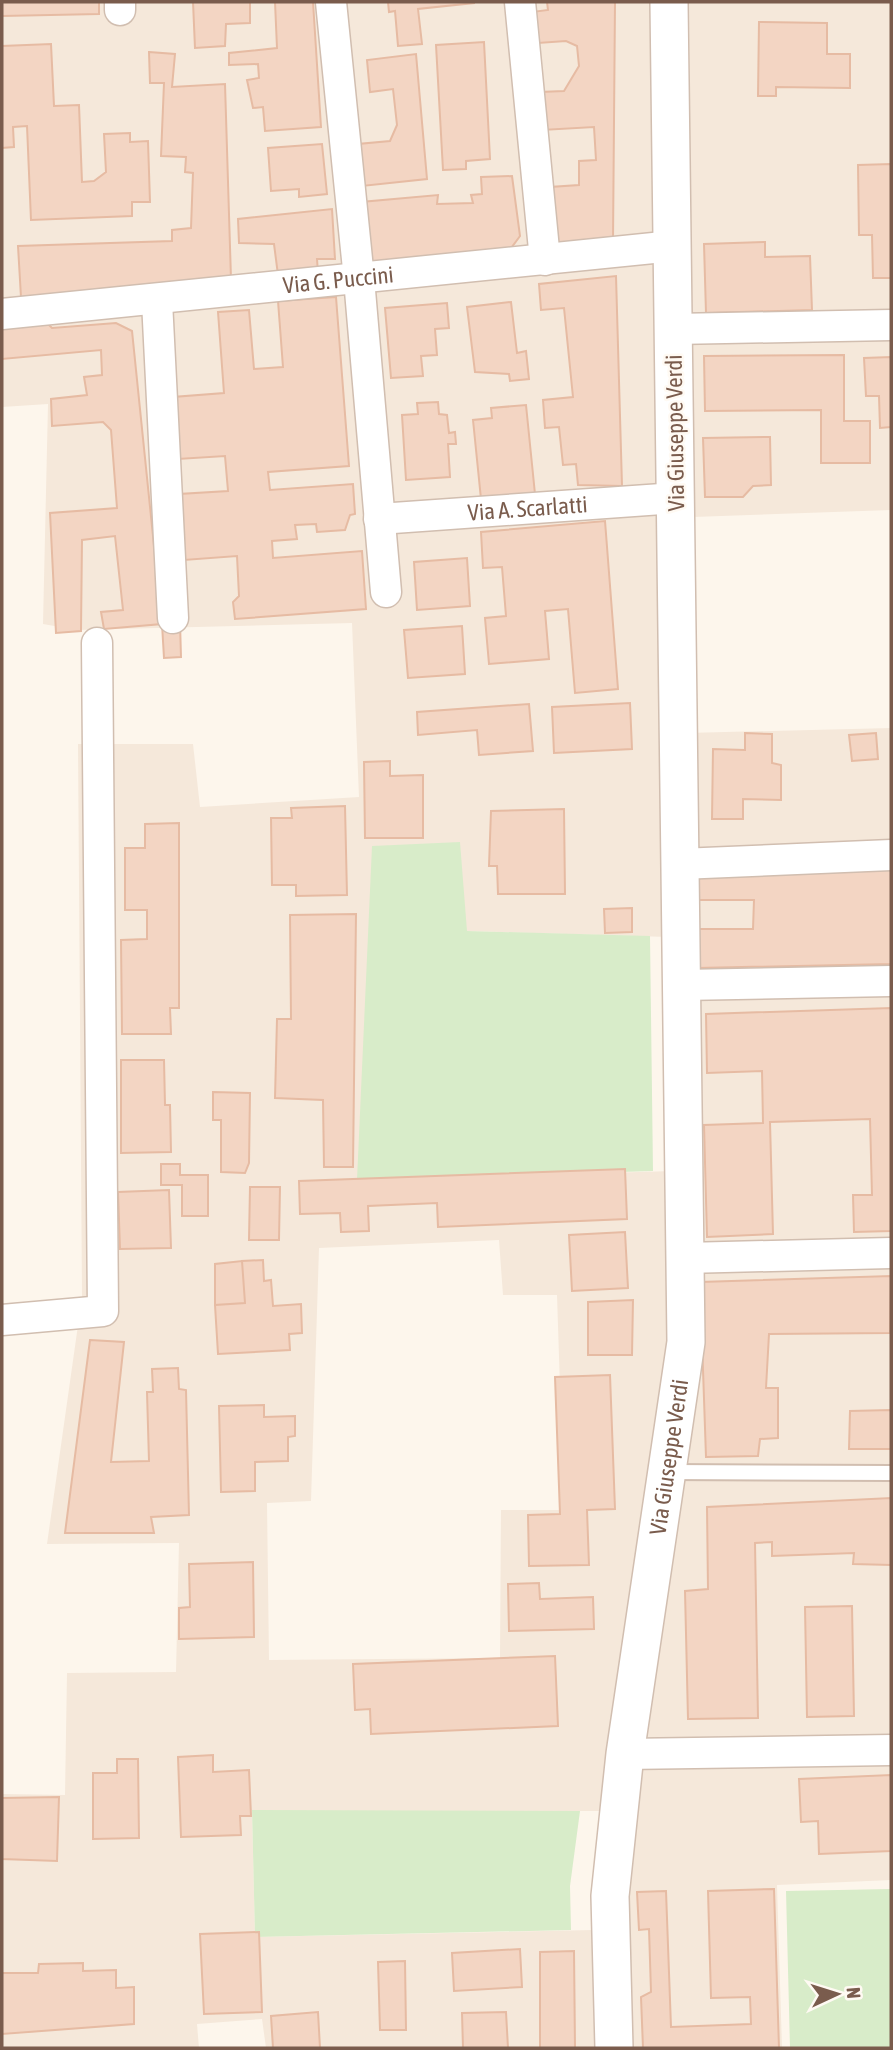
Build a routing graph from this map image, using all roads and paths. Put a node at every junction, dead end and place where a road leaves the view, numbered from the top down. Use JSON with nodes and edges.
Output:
{"nodes":[{"id":1,"x":331,"y":2,"type":"edge"},
{"id":2,"x":520,"y":2,"type":"edge"},
{"id":3,"x":669,"y":2,"type":"edge"},
{"id":4,"x":673,"y":246,"type":"junction"},
{"id":5,"x":545,"y":260,"type":"junction"},
{"id":6,"x":359,"y":279,"type":"junction"},
{"id":7,"x":157,"y":301,"type":"junction"},
{"id":8,"x":2,"y":314,"type":"edge"},
{"id":9,"x":891,"y":325,"type":"edge"},
{"id":10,"x":674,"y":329,"type":"junction"},
{"id":11,"x":676,"y":498,"type":"junction"},
{"id":12,"x":379,"y":519,"type":"junction"},
{"id":13,"x":386,"y":592,"type":"dead end"},
{"id":14,"x":173,"y":618,"type":"dead end"},
{"id":15,"x":97,"y":643,"type":"dead end"},
{"id":16,"x":891,"y":855,"type":"edge"},
{"id":17,"x":680,"y":864,"type":"junction"},
{"id":18,"x":891,"y":981,"type":"edge"},
{"id":19,"x":682,"y":985,"type":"junction"},
{"id":20,"x":891,"y":1254,"type":"edge"},
{"id":21,"x":685,"y":1258,"type":"junction"},
{"id":22,"x":2,"y":1320,"type":"edge"},
{"id":23,"x":666,"y":1472,"type":"junction"},
{"id":24,"x":891,"y":1472,"type":"edge"},
{"id":25,"x":891,"y":1750,"type":"edge"},
{"id":26,"x":625,"y":1754,"type":"junction"},
{"id":27,"x":614,"y":2048,"type":"edge"}],
"edges":[{"from":1,"to":6,"type":"street"},
{"from":2,"to":5,"type":"street"},
{"from":3,"to":4,"type":"street","name":"Via Giuseppe Verdi"},
{"from":4,"to":5,"type":"street","name":"Via G. Puccini"},
{"from":4,"to":10,"type":"street","name":"Via Giuseppe Verdi"},
{"from":5,"to":6,"type":"street","name":"Via G. Puccini"},
{"from":6,"to":7,"type":"street","name":"Via G. Puccini"},
{"from":6,"to":12,"type":"street"},
{"from":7,"to":8,"type":"street","name":"Via G. Puccini"},
{"from":7,"to":14,"type":"street"},
{"from":9,"to":10,"type":"street"},
{"from":10,"to":11,"type":"street","name":"Via Giuseppe Verdi"},
{"from":11,"to":12,"type":"street","name":"Via A. Scarlatti"},
{"from":11,"to":17,"type":"street","name":"Via Giuseppe Verdi"},
{"from":12,"to":13,"type":"street"},
{"from":15,"to":22,"type":"street"},
{"from":16,"to":17,"type":"street"},
{"from":17,"to":19,"type":"street","name":"Via Giuseppe Verdi"},
{"from":18,"to":19,"type":"street"},
{"from":19,"to":21,"type":"street","name":"Via Giuseppe Verdi"},
{"from":20,"to":21,"type":"street"},
{"from":21,"to":23,"type":"street","name":"Via Giuseppe Verdi"},
{"from":23,"to":24,"type":"lane"},
{"from":23,"to":26,"type":"street","name":"Via Giuseppe Verdi"},
{"from":25,"to":26,"type":"street"},
{"from":26,"to":27,"type":"street","name":"Via Giuseppe Verdi"}]}
